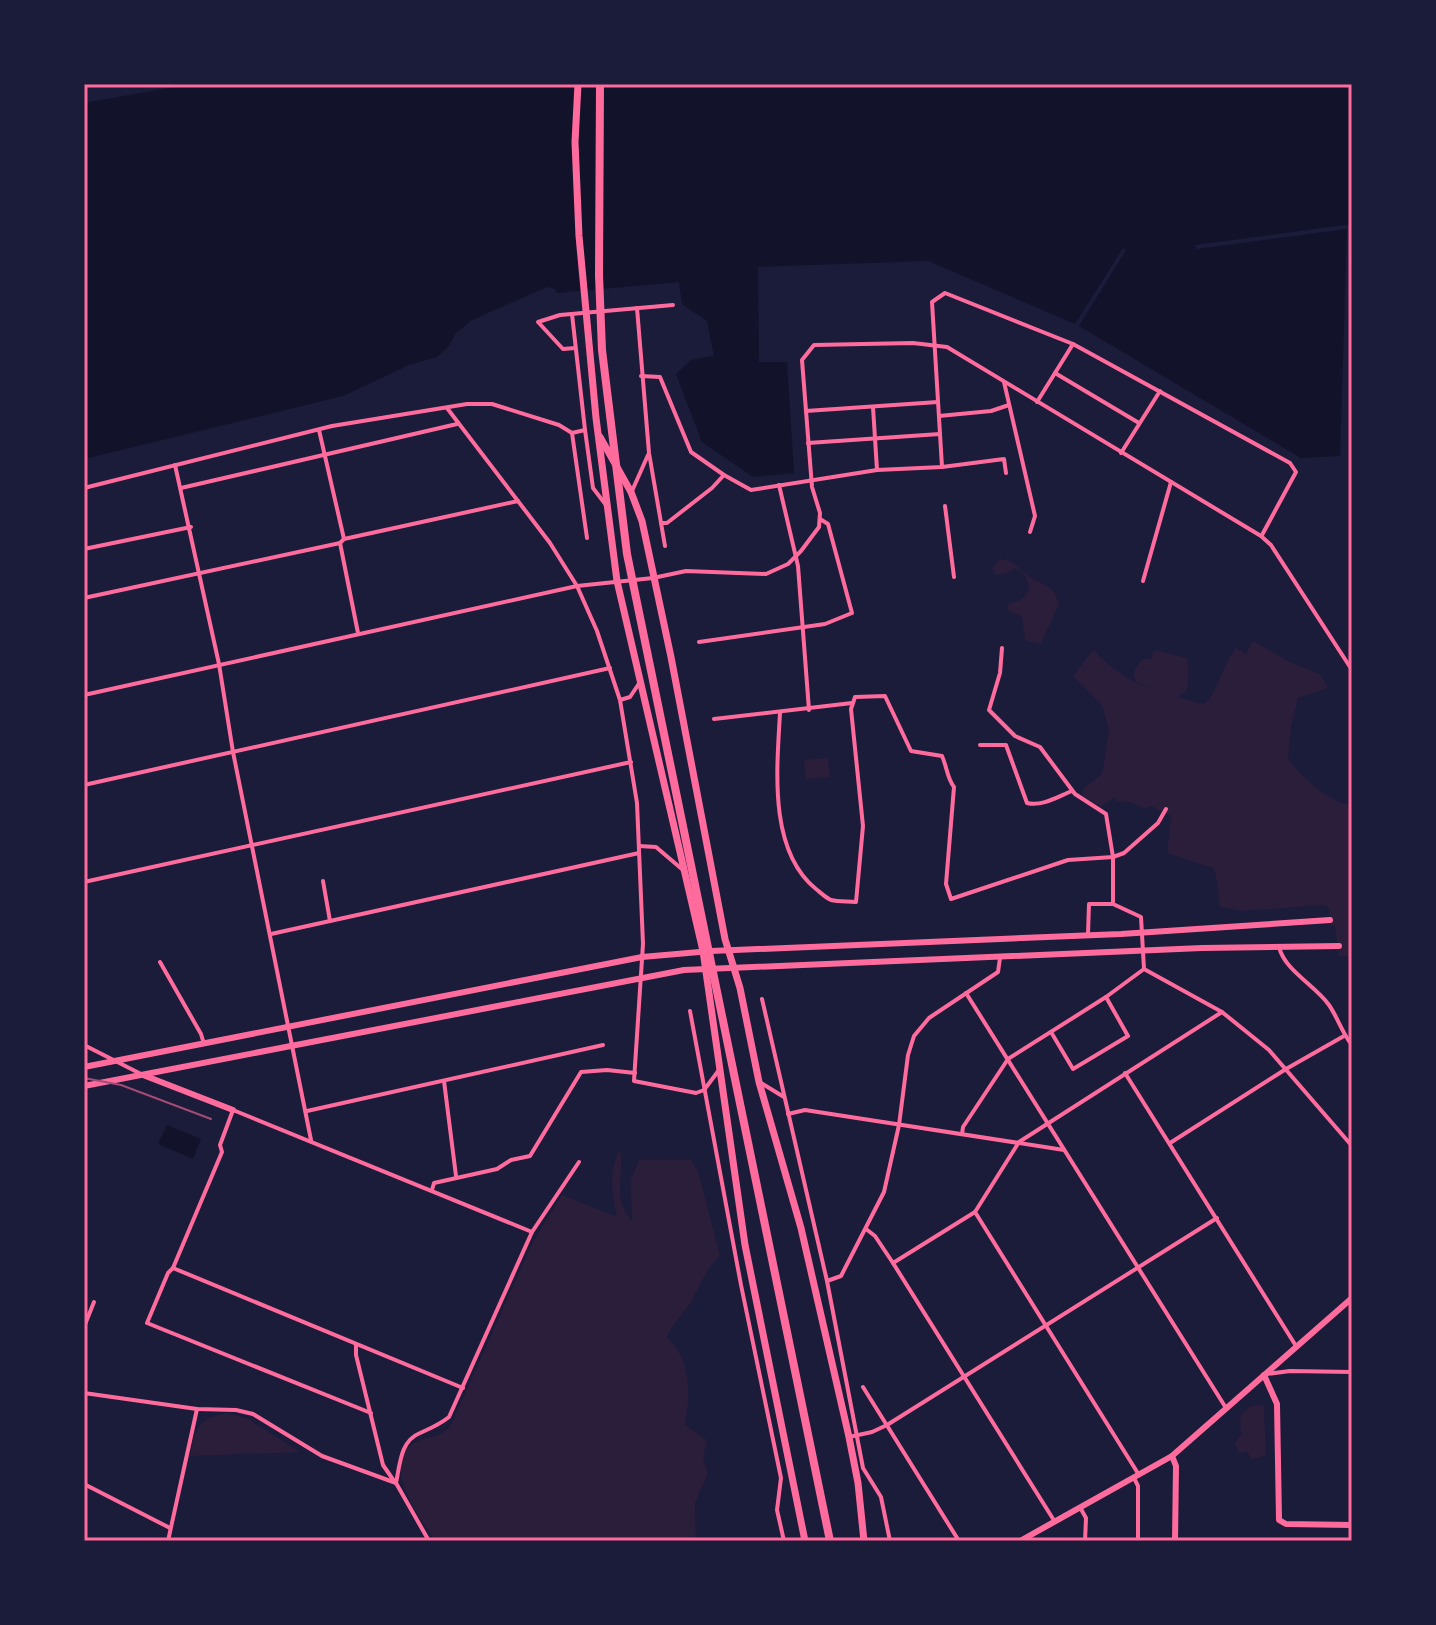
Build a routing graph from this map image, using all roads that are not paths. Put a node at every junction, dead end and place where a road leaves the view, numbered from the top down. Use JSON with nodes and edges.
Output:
{"nodes":[{"id":1,"x":578,"y":84,"type":"edge"},
{"id":2,"x":600,"y":84,"type":"edge"},
{"id":3,"x":673,"y":305,"type":"dead end"},
{"id":4,"x":637,"y":308,"type":"junction"},
{"id":5,"x":572,"y":314,"type":"junction"},
{"id":6,"x":932,"y":344,"type":"junction"},
{"id":7,"x":1073,"y":344,"type":"junction"},
{"id":8,"x":575,"y":348,"type":"junction"},
{"id":9,"x":1055,"y":373,"type":"junction"},
{"id":10,"x":641,"y":376,"type":"junction"},
{"id":11,"x":1004,"y":382,"type":"junction"},
{"id":12,"x":1160,"y":391,"type":"junction"},
{"id":13,"x":938,"y":402,"type":"junction"},
{"id":14,"x":1037,"y":402,"type":"junction"},
{"id":15,"x":1009,"y":405,"type":"junction"},
{"id":16,"x":873,"y":407,"type":"junction"},
{"id":17,"x":447,"y":408,"type":"junction"},
{"id":18,"x":806,"y":411,"type":"junction"},
{"id":19,"x":939,"y":416,"type":"junction"},
{"id":20,"x":1139,"y":423,"type":"junction"},
{"id":21,"x":457,"y":424,"type":"junction"},
{"id":22,"x":319,"y":430,"type":"junction"},
{"id":23,"x":585,"y":430,"type":"junction"},
{"id":24,"x":598,"y":432,"type":"junction"},
{"id":25,"x":572,"y":433,"type":"junction"},
{"id":26,"x":940,"y":434,"type":"junction"},
{"id":27,"x":875,"y":439,"type":"junction"},
{"id":28,"x":808,"y":443,"type":"junction"},
{"id":29,"x":649,"y":453,"type":"junction"},
{"id":30,"x":1121,"y":453,"type":"junction"},
{"id":31,"x":325,"y":455,"type":"junction"},
{"id":32,"x":175,"y":465,"type":"junction"},
{"id":33,"x":942,"y":467,"type":"junction"},
{"id":34,"x":877,"y":470,"type":"junction"},
{"id":35,"x":1006,"y":473,"type":"dead end"},
{"id":36,"x":724,"y":475,"type":"junction"},
{"id":37,"x":811,"y":478,"type":"junction"},
{"id":38,"x":1171,"y":482,"type":"junction"},
{"id":39,"x":779,"y":485,"type":"junction"},
{"id":40,"x":84,"y":488,"type":"edge"},
{"id":41,"x":181,"y":488,"type":"junction"},
{"id":42,"x":631,"y":492,"type":"junction"},
{"id":43,"x":518,"y":501,"type":"junction"},
{"id":44,"x":945,"y":506,"type":"dead end"},
{"id":45,"x":608,"y":507,"type":"junction"},
{"id":46,"x":819,"y":519,"type":"junction"},
{"id":47,"x":661,"y":523,"type":"junction"},
{"id":48,"x":191,"y":527,"type":"junction"},
{"id":49,"x":1030,"y":532,"type":"dead end"},
{"id":50,"x":1261,"y":536,"type":"junction"},
{"id":51,"x":587,"y":538,"type":"dead end"},
{"id":52,"x":342,"y":541,"type":"junction"},
{"id":53,"x":665,"y":546,"type":"dead end"},
{"id":54,"x":84,"y":549,"type":"edge"},
{"id":55,"x":796,"y":557,"type":"junction"},
{"id":56,"x":200,"y":573,"type":"junction"},
{"id":57,"x":954,"y":577,"type":"dead end"},
{"id":58,"x":653,"y":578,"type":"junction"},
{"id":59,"x":617,"y":581,"type":"junction"},
{"id":60,"x":1143,"y":581,"type":"dead end"},
{"id":61,"x":577,"y":586,"type":"junction"},
{"id":62,"x":84,"y":598,"type":"edge"},
{"id":63,"x":804,"y":627,"type":"junction"},
{"id":64,"x":358,"y":633,"type":"junction"},
{"id":65,"x":699,"y":642,"type":"dead end"},
{"id":66,"x":1002,"y":648,"type":"dead end"},
{"id":67,"x":219,"y":664,"type":"junction"},
{"id":68,"x":610,"y":668,"type":"junction"},
{"id":69,"x":1352,"y":670,"type":"edge"},
{"id":70,"x":640,"y":682,"type":"junction"},
{"id":71,"x":84,"y":695,"type":"edge"},
{"id":72,"x":620,"y":700,"type":"junction"},
{"id":73,"x":852,"y":703,"type":"junction"},
{"id":74,"x":809,"y":710,"type":"junction"},
{"id":75,"x":780,"y":713,"type":"junction"},
{"id":76,"x":714,"y":719,"type":"dead end"},
{"id":77,"x":980,"y":745,"type":"dead end"},
{"id":78,"x":233,"y":752,"type":"junction"},
{"id":79,"x":631,"y":762,"type":"junction"},
{"id":80,"x":84,"y":785,"type":"edge"},
{"id":81,"x":1072,"y":791,"type":"junction"},
{"id":82,"x":1166,"y":809,"type":"dead end"},
{"id":83,"x":252,"y":845,"type":"junction"},
{"id":84,"x":639,"y":846,"type":"junction"},
{"id":85,"x":639,"y":853,"type":"junction"},
{"id":86,"x":1113,"y":857,"type":"junction"},
{"id":87,"x":683,"y":870,"type":"junction"},
{"id":88,"x":323,"y":881,"type":"dead end"},
{"id":89,"x":84,"y":882,"type":"edge"},
{"id":90,"x":1113,"y":904,"type":"junction"},
{"id":91,"x":1330,"y":920,"type":"dead end"},
{"id":92,"x":330,"y":921,"type":"junction"},
{"id":93,"x":1143,"y":932,"type":"junction"},
{"id":94,"x":271,"y":934,"type":"junction"},
{"id":95,"x":1088,"y":935,"type":"junction"},
{"id":96,"x":1339,"y":946,"type":"dead end"},
{"id":97,"x":1279,"y":947,"type":"junction"},
{"id":98,"x":728,"y":950,"type":"junction"},
{"id":99,"x":703,"y":951,"type":"junction"},
{"id":100,"x":1145,"y":951,"type":"junction"},
{"id":101,"x":642,"y":957,"type":"junction"},
{"id":102,"x":1000,"y":958,"type":"junction"},
{"id":103,"x":160,"y":962,"type":"dead end"},
{"id":104,"x":733,"y":967,"type":"junction"},
{"id":105,"x":706,"y":968,"type":"junction"},
{"id":106,"x":1144,"y":969,"type":"junction"},
{"id":107,"x":641,"y":976,"type":"junction"},
{"id":108,"x":966,"y":993,"type":"junction"},
{"id":109,"x":1106,"y":997,"type":"junction"},
{"id":110,"x":762,"y":999,"type":"dead end"},
{"id":111,"x":690,"y":1011,"type":"dead end"},
{"id":112,"x":1222,"y":1012,"type":"junction"},
{"id":113,"x":288,"y":1027,"type":"junction"},
{"id":114,"x":1051,"y":1032,"type":"junction"},
{"id":115,"x":1344,"y":1036,"type":"junction"},
{"id":116,"x":204,"y":1044,"type":"junction"},
{"id":117,"x":84,"y":1045,"type":"edge"},
{"id":118,"x":292,"y":1045,"type":"junction"},
{"id":119,"x":603,"y":1045,"type":"dead end"},
{"id":120,"x":1352,"y":1045,"type":"edge"},
{"id":121,"x":1008,"y":1059,"type":"junction"},
{"id":122,"x":115,"y":1062,"type":"junction"},
{"id":123,"x":84,"y":1067,"type":"edge"},
{"id":124,"x":720,"y":1069,"type":"junction"},
{"id":125,"x":1286,"y":1069,"type":"junction"},
{"id":126,"x":635,"y":1073,"type":"junction"},
{"id":127,"x":1125,"y":1073,"type":"junction"},
{"id":128,"x":143,"y":1075,"type":"junction"},
{"id":129,"x":444,"y":1081,"type":"junction"},
{"id":130,"x":759,"y":1082,"type":"junction"},
{"id":131,"x":84,"y":1086,"type":"edge"},
{"id":132,"x":704,"y":1090,"type":"junction"},
{"id":133,"x":784,"y":1097,"type":"junction"},
{"id":134,"x":233,"y":1110,"type":"junction"},
{"id":135,"x":307,"y":1111,"type":"junction"},
{"id":136,"x":788,"y":1114,"type":"junction"},
{"id":137,"x":1048,"y":1124,"type":"junction"},
{"id":138,"x":899,"y":1125,"type":"junction"},
{"id":139,"x":962,"y":1134,"type":"junction"},
{"id":140,"x":311,"y":1140,"type":"junction"},
{"id":141,"x":1019,"y":1142,"type":"junction"},
{"id":142,"x":1170,"y":1143,"type":"junction"},
{"id":143,"x":1352,"y":1146,"type":"edge"},
{"id":144,"x":1064,"y":1150,"type":"junction"},
{"id":145,"x":579,"y":1162,"type":"dead end"},
{"id":146,"x":456,"y":1176,"type":"junction"},
{"id":147,"x":432,"y":1190,"type":"junction"},
{"id":148,"x":975,"y":1212,"type":"junction"},
{"id":149,"x":1217,"y":1218,"type":"junction"},
{"id":150,"x":866,"y":1229,"type":"junction"},
{"id":151,"x":532,"y":1232,"type":"junction"},
{"id":152,"x":893,"y":1263,"type":"junction"},
{"id":153,"x":1138,"y":1265,"type":"junction"},
{"id":154,"x":173,"y":1268,"type":"junction"},
{"id":155,"x":827,"y":1281,"type":"junction"},
{"id":156,"x":1352,"y":1298,"type":"edge"},
{"id":157,"x":94,"y":1302,"type":"dead end"},
{"id":158,"x":1045,"y":1324,"type":"junction"},
{"id":159,"x":84,"y":1327,"type":"edge"},
{"id":160,"x":356,"y":1344,"type":"junction"},
{"id":161,"x":1296,"y":1346,"type":"junction"},
{"id":162,"x":1352,"y":1372,"type":"edge"},
{"id":163,"x":964,"y":1375,"type":"junction"},
{"id":164,"x":1264,"y":1375,"type":"junction"},
{"id":165,"x":863,"y":1387,"type":"dead end"},
{"id":166,"x":463,"y":1388,"type":"junction"},
{"id":167,"x":84,"y":1393,"type":"edge"},
{"id":168,"x":778,"y":1406,"type":"junction"},
{"id":169,"x":766,"y":1408,"type":"junction"},
{"id":170,"x":1226,"y":1408,"type":"junction"},
{"id":171,"x":197,"y":1409,"type":"junction"},
{"id":172,"x":371,"y":1413,"type":"junction"},
{"id":173,"x":887,"y":1425,"type":"junction"},
{"id":174,"x":853,"y":1436,"type":"junction"},
{"id":175,"x":1172,"y":1456,"type":"junction"},
{"id":176,"x":1137,"y":1477,"type":"junction"},
{"id":177,"x":396,"y":1483,"type":"junction"},
{"id":178,"x":84,"y":1484,"type":"edge"},
{"id":179,"x":1081,"y":1508,"type":"junction"},
{"id":180,"x":1055,"y":1522,"type":"junction"},
{"id":181,"x":1352,"y":1525,"type":"edge"},
{"id":182,"x":170,"y":1528,"type":"junction"},
{"id":183,"x":168,"y":1541,"type":"edge"},
{"id":184,"x":429,"y":1541,"type":"edge"},
{"id":185,"x":784,"y":1541,"type":"edge"},
{"id":186,"x":805,"y":1541,"type":"edge"},
{"id":187,"x":830,"y":1541,"type":"edge"},
{"id":188,"x":864,"y":1541,"type":"edge"},
{"id":189,"x":890,"y":1541,"type":"edge"},
{"id":190,"x":959,"y":1541,"type":"edge"},
{"id":191,"x":1020,"y":1541,"type":"edge"},
{"id":192,"x":1085,"y":1541,"type":"edge"},
{"id":193,"x":1138,"y":1541,"type":"edge"},
{"id":194,"x":1175,"y":1541,"type":"edge"}],
"edges":[{"from":1,"to":24,"type":"highway"},
{"from":2,"to":187,"type":"highway"},
{"from":3,"to":4,"type":"street"},
{"from":4,"to":5,"type":"street"},
{"from":4,"to":10,"type":"street"},
{"from":5,"to":8,"type":"street"},
{"from":5,"to":8,"type":"street"},
{"from":6,"to":7,"type":"street"},
{"from":6,"to":11,"type":"street"},
{"from":6,"to":13,"type":"street"},
{"from":6,"to":18,"type":"street"},
{"from":7,"to":9,"type":"street"},
{"from":7,"to":12,"type":"street"},
{"from":8,"to":23,"type":"street"},
{"from":9,"to":14,"type":"street"},
{"from":9,"to":20,"type":"street"},
{"from":10,"to":29,"type":"street"},
{"from":10,"to":36,"type":"street"},
{"from":11,"to":14,"type":"street"},
{"from":11,"to":15,"type":"street"},
{"from":12,"to":20,"type":"street"},
{"from":12,"to":50,"type":"street"},
{"from":13,"to":16,"type":"street"},
{"from":13,"to":19,"type":"street"},
{"from":14,"to":30,"type":"street"},
{"from":15,"to":19,"type":"street"},
{"from":15,"to":49,"type":"street"},
{"from":16,"to":18,"type":"street"},
{"from":16,"to":27,"type":"street"},
{"from":17,"to":21,"type":"street"},
{"from":17,"to":22,"type":"street"},
{"from":17,"to":25,"type":"street"},
{"from":18,"to":28,"type":"street"},
{"from":19,"to":26,"type":"street"},
{"from":20,"to":30,"type":"street"},
{"from":21,"to":31,"type":"street"},
{"from":21,"to":43,"type":"street"},
{"from":22,"to":31,"type":"street"},
{"from":22,"to":32,"type":"street"},
{"from":23,"to":25,"type":"street"},
{"from":23,"to":45,"type":"street"},
{"from":24,"to":42,"type":"highway"},
{"from":24,"to":45,"type":"highway"},
{"from":25,"to":51,"type":"street"},
{"from":26,"to":27,"type":"street"},
{"from":26,"to":33,"type":"street"},
{"from":27,"to":28,"type":"street"},
{"from":27,"to":34,"type":"street"},
{"from":28,"to":37,"type":"street"},
{"from":29,"to":42,"type":"street"},
{"from":29,"to":47,"type":"street"},
{"from":30,"to":38,"type":"street"},
{"from":31,"to":41,"type":"street"},
{"from":31,"to":52,"type":"street"},
{"from":32,"to":40,"type":"street"},
{"from":32,"to":41,"type":"street"},
{"from":33,"to":34,"type":"street"},
{"from":33,"to":35,"type":"street"},
{"from":34,"to":37,"type":"street"},
{"from":36,"to":39,"type":"street"},
{"from":36,"to":47,"type":"street"},
{"from":37,"to":39,"type":"street"},
{"from":37,"to":46,"type":"street"},
{"from":38,"to":50,"type":"street"},
{"from":38,"to":60,"type":"street"},
{"from":39,"to":55,"type":"street"},
{"from":41,"to":48,"type":"street"},
{"from":42,"to":58,"type":"highway"},
{"from":43,"to":52,"type":"street"},
{"from":43,"to":61,"type":"street"},
{"from":44,"to":57,"type":"street"},
{"from":45,"to":59,"type":"highway"},
{"from":46,"to":55,"type":"street"},
{"from":46,"to":63,"type":"street"},
{"from":47,"to":53,"type":"street"},
{"from":48,"to":54,"type":"street"},
{"from":48,"to":56,"type":"street"},
{"from":50,"to":69,"type":"street"},
{"from":52,"to":56,"type":"street"},
{"from":52,"to":64,"type":"street"},
{"from":55,"to":58,"type":"street"},
{"from":55,"to":63,"type":"street"},
{"from":56,"to":62,"type":"street"},
{"from":56,"to":67,"type":"street"},
{"from":58,"to":59,"type":"street"},
{"from":58,"to":98,"type":"highway"},
{"from":59,"to":61,"type":"street"},
{"from":59,"to":70,"type":"highway"},
{"from":61,"to":64,"type":"street"},
{"from":61,"to":68,"type":"street"},
{"from":63,"to":65,"type":"street"},
{"from":63,"to":74,"type":"street"},
{"from":64,"to":67,"type":"street"},
{"from":66,"to":81,"type":"street"},
{"from":67,"to":71,"type":"street"},
{"from":67,"to":78,"type":"street"},
{"from":68,"to":72,"type":"street"},
{"from":68,"to":78,"type":"street"},
{"from":70,"to":72,"type":"street"},
{"from":70,"to":87,"type":"highway"},
{"from":72,"to":79,"type":"street"},
{"from":73,"to":74,"type":"street"},
{"from":73,"to":75,"type":"street"},
{"from":73,"to":86,"type":"street"},
{"from":74,"to":75,"type":"street"},
{"from":75,"to":76,"type":"street"},
{"from":77,"to":81,"type":"street"},
{"from":78,"to":80,"type":"street"},
{"from":78,"to":83,"type":"street"},
{"from":79,"to":83,"type":"street"},
{"from":79,"to":84,"type":"street"},
{"from":81,"to":86,"type":"street"},
{"from":82,"to":86,"type":"street"},
{"from":83,"to":89,"type":"street"},
{"from":83,"to":94,"type":"street"},
{"from":84,"to":85,"type":"street"},
{"from":84,"to":87,"type":"street"},
{"from":85,"to":92,"type":"street"},
{"from":85,"to":101,"type":"street"},
{"from":86,"to":90,"type":"street"},
{"from":87,"to":99,"type":"highway"},
{"from":88,"to":92,"type":"street"},
{"from":90,"to":93,"type":"street"},
{"from":90,"to":95,"type":"street"},
{"from":91,"to":93,"type":"street"},
{"from":92,"to":94,"type":"street"},
{"from":93,"to":95,"type":"street"},
{"from":93,"to":100,"type":"street"},
{"from":94,"to":113,"type":"street"},
{"from":95,"to":98,"type":"street"},
{"from":96,"to":97,"type":"street"},
{"from":97,"to":100,"type":"street"},
{"from":97,"to":115,"type":"street"},
{"from":98,"to":99,"type":"street"},
{"from":98,"to":104,"type":"highway"},
{"from":99,"to":101,"type":"street"},
{"from":99,"to":105,"type":"highway"},
{"from":100,"to":102,"type":"street"},
{"from":100,"to":106,"type":"street"},
{"from":101,"to":107,"type":"street"},
{"from":101,"to":113,"type":"street"},
{"from":102,"to":104,"type":"street"},
{"from":102,"to":108,"type":"street"},
{"from":103,"to":116,"type":"street"},
{"from":104,"to":105,"type":"street"},
{"from":104,"to":130,"type":"highway"},
{"from":105,"to":107,"type":"street"},
{"from":105,"to":124,"type":"highway"},
{"from":106,"to":109,"type":"street"},
{"from":106,"to":112,"type":"street"},
{"from":107,"to":118,"type":"street"},
{"from":107,"to":126,"type":"street"},
{"from":108,"to":121,"type":"street"},
{"from":108,"to":138,"type":"street"},
{"from":109,"to":114,"type":"street"},
{"from":109,"to":114,"type":"street"},
{"from":110,"to":133,"type":"street"},
{"from":111,"to":132,"type":"street"},
{"from":112,"to":125,"type":"street"},
{"from":112,"to":127,"type":"street"},
{"from":113,"to":116,"type":"street"},
{"from":113,"to":118,"type":"street"},
{"from":114,"to":121,"type":"street"},
{"from":115,"to":120,"type":"street"},
{"from":115,"to":125,"type":"street"},
{"from":116,"to":122,"type":"street"},
{"from":117,"to":122,"type":"street"},
{"from":118,"to":128,"type":"street"},
{"from":118,"to":135,"type":"street"},
{"from":119,"to":129,"type":"street"},
{"from":121,"to":137,"type":"street"},
{"from":121,"to":139,"type":"street"},
{"from":122,"to":123,"type":"street"},
{"from":122,"to":128,"type":"street"},
{"from":124,"to":132,"type":"street"},
{"from":124,"to":168,"type":"highway"},
{"from":125,"to":142,"type":"street"},
{"from":125,"to":143,"type":"street"},
{"from":126,"to":132,"type":"street"},
{"from":126,"to":146,"type":"street"},
{"from":127,"to":137,"type":"street"},
{"from":127,"to":142,"type":"street"},
{"from":128,"to":131,"type":"street"},
{"from":128,"to":134,"type":"street"},
{"from":129,"to":135,"type":"street"},
{"from":129,"to":146,"type":"street"},
{"from":130,"to":133,"type":"street"},
{"from":130,"to":174,"type":"highway"},
{"from":132,"to":169,"type":"street"},
{"from":133,"to":136,"type":"street"},
{"from":134,"to":140,"type":"street"},
{"from":134,"to":154,"type":"street"},
{"from":135,"to":140,"type":"street"},
{"from":136,"to":138,"type":"street"},
{"from":136,"to":155,"type":"street"},
{"from":137,"to":141,"type":"street"},
{"from":137,"to":144,"type":"street"},
{"from":138,"to":139,"type":"street"},
{"from":138,"to":150,"type":"street"},
{"from":139,"to":141,"type":"street"},
{"from":140,"to":147,"type":"street"},
{"from":141,"to":144,"type":"street"},
{"from":141,"to":148,"type":"street"},
{"from":142,"to":149,"type":"street"},
{"from":144,"to":153,"type":"street"},
{"from":145,"to":151,"type":"street"},
{"from":146,"to":147,"type":"street"},
{"from":147,"to":151,"type":"street"},
{"from":148,"to":152,"type":"street"},
{"from":148,"to":158,"type":"street"},
{"from":149,"to":153,"type":"street"},
{"from":149,"to":161,"type":"street"},
{"from":150,"to":152,"type":"street"},
{"from":150,"to":155,"type":"street"},
{"from":151,"to":166,"type":"street"},
{"from":152,"to":163,"type":"street"},
{"from":153,"to":158,"type":"street"},
{"from":153,"to":170,"type":"street"},
{"from":154,"to":160,"type":"street"},
{"from":154,"to":172,"type":"street"},
{"from":155,"to":174,"type":"street"},
{"from":156,"to":161,"type":"street"},
{"from":157,"to":159,"type":"street"},
{"from":158,"to":163,"type":"street"},
{"from":158,"to":176,"type":"street"},
{"from":160,"to":166,"type":"street"},
{"from":160,"to":172,"type":"street"},
{"from":161,"to":164,"type":"street"},
{"from":162,"to":164,"type":"street"},
{"from":163,"to":173,"type":"street"},
{"from":163,"to":180,"type":"street"},
{"from":164,"to":170,"type":"street"},
{"from":164,"to":181,"type":"street"},
{"from":165,"to":173,"type":"street"},
{"from":166,"to":177,"type":"street"},
{"from":167,"to":171,"type":"street"},
{"from":168,"to":169,"type":"street"},
{"from":168,"to":186,"type":"highway"},
{"from":169,"to":185,"type":"street"},
{"from":170,"to":175,"type":"street"},
{"from":171,"to":177,"type":"street"},
{"from":171,"to":182,"type":"street"},
{"from":172,"to":177,"type":"street"},
{"from":173,"to":174,"type":"street"},
{"from":173,"to":190,"type":"street"},
{"from":174,"to":188,"type":"highway"},
{"from":174,"to":189,"type":"street"},
{"from":175,"to":176,"type":"street"},
{"from":175,"to":194,"type":"street"},
{"from":176,"to":179,"type":"street"},
{"from":176,"to":193,"type":"street"},
{"from":177,"to":184,"type":"street"},
{"from":178,"to":182,"type":"street"},
{"from":179,"to":180,"type":"street"},
{"from":179,"to":192,"type":"street"},
{"from":180,"to":191,"type":"street"},
{"from":182,"to":183,"type":"street"}]}
